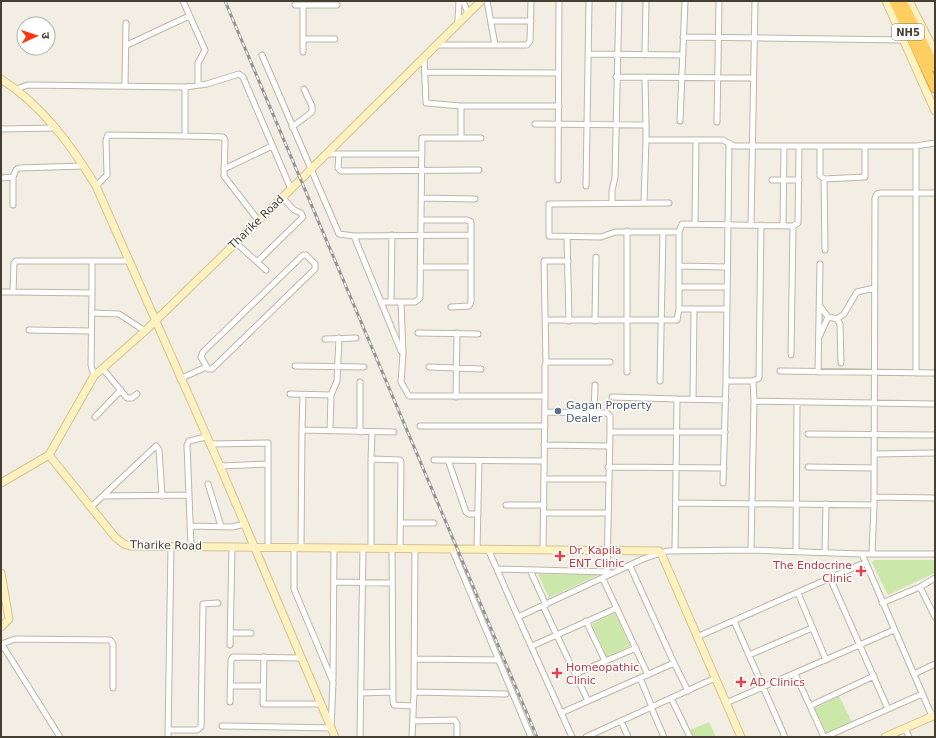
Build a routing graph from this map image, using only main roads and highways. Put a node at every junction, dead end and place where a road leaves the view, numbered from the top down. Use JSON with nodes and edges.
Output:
{"nodes":[{"id":1,"x":894,"y":1,"type":"edge"},
{"id":2,"x":902,"y":1,"type":"edge"},
{"id":3,"x":928,"y":59,"type":"edge"},
{"id":4,"x":935,"y":68,"type":"edge"},
{"id":5,"x":935,"y":88,"type":"edge"}],
"edges":[{"from":1,"to":3,"type":"highway","number":"NH5"},
{"from":2,"to":3,"type":"highway","number":"NH5"},
{"from":3,"to":4,"type":"highway","number":"NH5"},
{"from":3,"to":5,"type":"highway","number":"NH5"}]}
